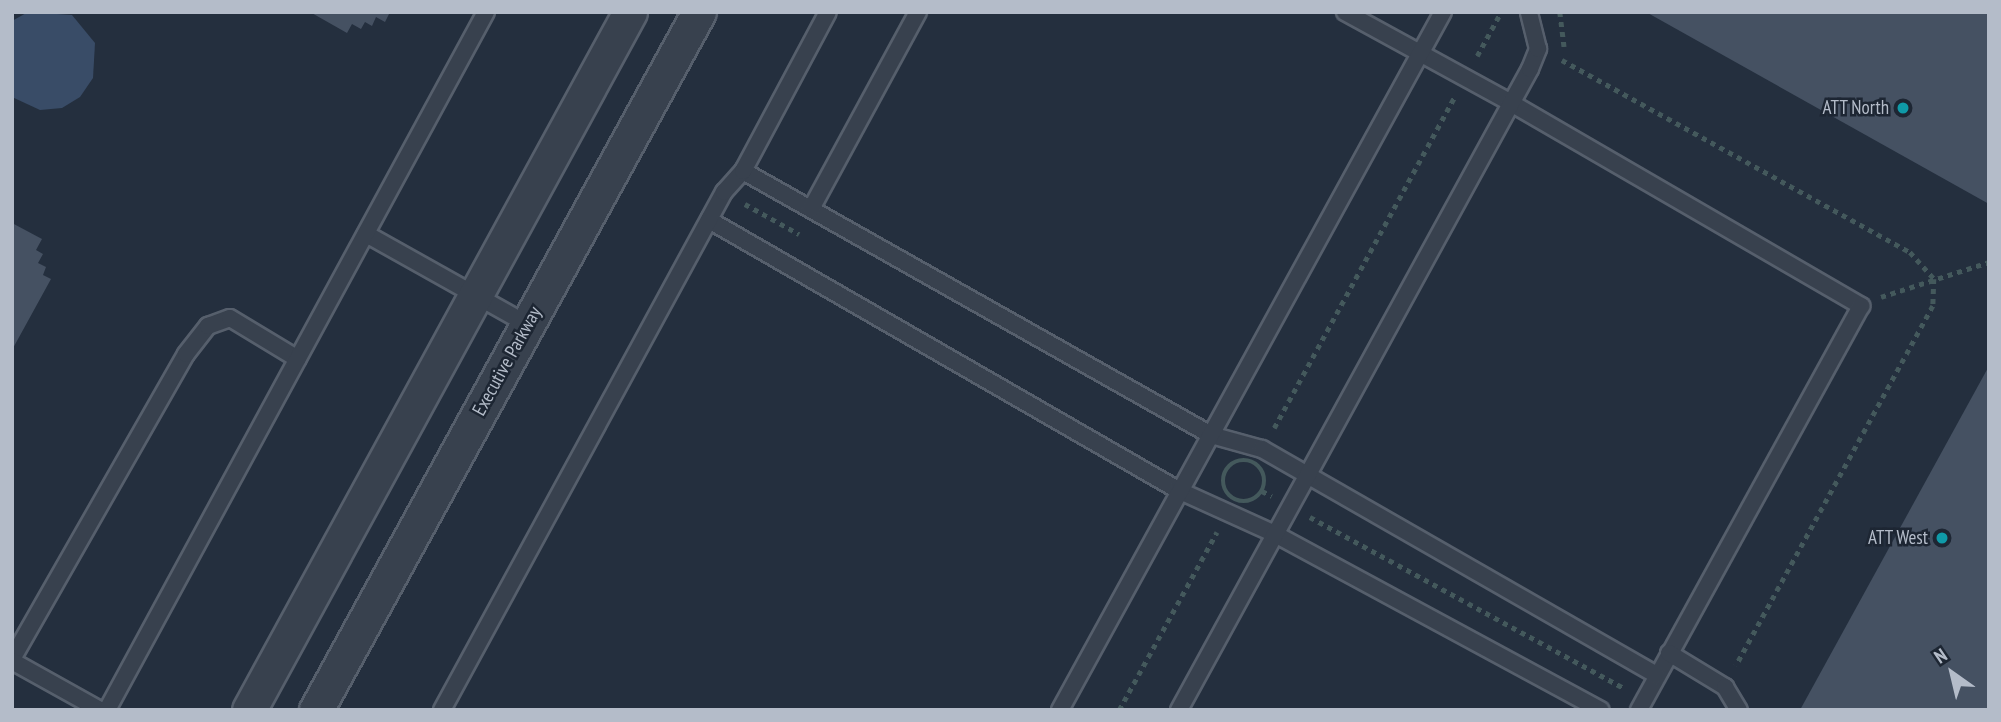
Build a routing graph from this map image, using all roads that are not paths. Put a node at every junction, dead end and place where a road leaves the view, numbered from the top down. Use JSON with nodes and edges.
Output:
{"nodes":[{"id":1,"x":486,"y":12,"type":"edge"},
{"id":2,"x":630,"y":12,"type":"edge"},
{"id":3,"x":699,"y":12,"type":"edge"},
{"id":4,"x":828,"y":12,"type":"edge"},
{"id":5,"x":918,"y":12,"type":"edge"},
{"id":6,"x":1345,"y":12,"type":"edge"},
{"id":7,"x":1443,"y":12,"type":"edge"},
{"id":8,"x":1529,"y":12,"type":"edge"},
{"id":9,"x":1422,"y":54,"type":"junction"},
{"id":10,"x":1511,"y":103,"type":"junction"},
{"id":11,"x":743,"y":171,"type":"junction"},
{"id":12,"x":811,"y":209,"type":"junction"},
{"id":13,"x":709,"y":220,"type":"junction"},
{"id":14,"x":366,"y":234,"type":"junction"},
{"id":15,"x":476,"y":295,"type":"junction"},
{"id":16,"x":527,"y":324,"type":"junction"},
{"id":17,"x":298,"y":359,"type":"junction"},
{"id":18,"x":1211,"y":435,"type":"junction"},
{"id":19,"x":1307,"y":478,"type":"junction"},
{"id":20,"x":1178,"y":490,"type":"junction"},
{"id":21,"x":1275,"y":534,"type":"junction"},
{"id":22,"x":1669,"y":653,"type":"junction"},
{"id":23,"x":12,"y":660,"type":"edge"},
{"id":24,"x":1657,"y":675,"type":"junction"},
{"id":25,"x":1642,"y":705,"type":"edge"},
{"id":26,"x":100,"y":710,"type":"edge"},
{"id":27,"x":107,"y":710,"type":"edge"},
{"id":28,"x":249,"y":710,"type":"edge"},
{"id":29,"x":316,"y":710,"type":"edge"},
{"id":30,"x":442,"y":710,"type":"edge"},
{"id":31,"x":1059,"y":710,"type":"edge"},
{"id":32,"x":1179,"y":710,"type":"edge"},
{"id":33,"x":1600,"y":710,"type":"edge"},
{"id":34,"x":1739,"y":710,"type":"edge"}],
"edges":[{"from":1,"to":14,"type":"lane"},
{"from":2,"to":15,"type":"street"},
{"from":3,"to":16,"type":"street","name":"Executive Parkway"},
{"from":4,"to":11,"type":"lane"},
{"from":5,"to":12,"type":"lane"},
{"from":6,"to":9,"type":"lane"},
{"from":7,"to":9,"type":"lane"},
{"from":8,"to":10,"type":"lane"},
{"from":9,"to":10,"type":"lane"},
{"from":9,"to":18,"type":"lane"},
{"from":10,"to":19,"type":"lane"},
{"from":10,"to":22,"type":"lane"},
{"from":11,"to":12,"type":"lane"},
{"from":11,"to":13,"type":"lane"},
{"from":12,"to":18,"type":"lane"},
{"from":13,"to":20,"type":"lane"},
{"from":13,"to":30,"type":"lane"},
{"from":14,"to":15,"type":"lane"},
{"from":14,"to":17,"type":"lane"},
{"from":15,"to":16,"type":"lane"},
{"from":15,"to":28,"type":"street"},
{"from":16,"to":29,"type":"street","name":"Executive Parkway"},
{"from":17,"to":23,"type":"lane"},
{"from":17,"to":27,"type":"lane"},
{"from":18,"to":19,"type":"lane"},
{"from":18,"to":20,"type":"lane"},
{"from":19,"to":21,"type":"lane"},
{"from":19,"to":24,"type":"lane"},
{"from":20,"to":21,"type":"lane"},
{"from":20,"to":31,"type":"lane"},
{"from":21,"to":32,"type":"lane"},
{"from":21,"to":33,"type":"lane"},
{"from":22,"to":24,"type":"lane"},
{"from":22,"to":34,"type":"lane"},
{"from":23,"to":26,"type":"lane"},
{"from":24,"to":25,"type":"lane"}]}
